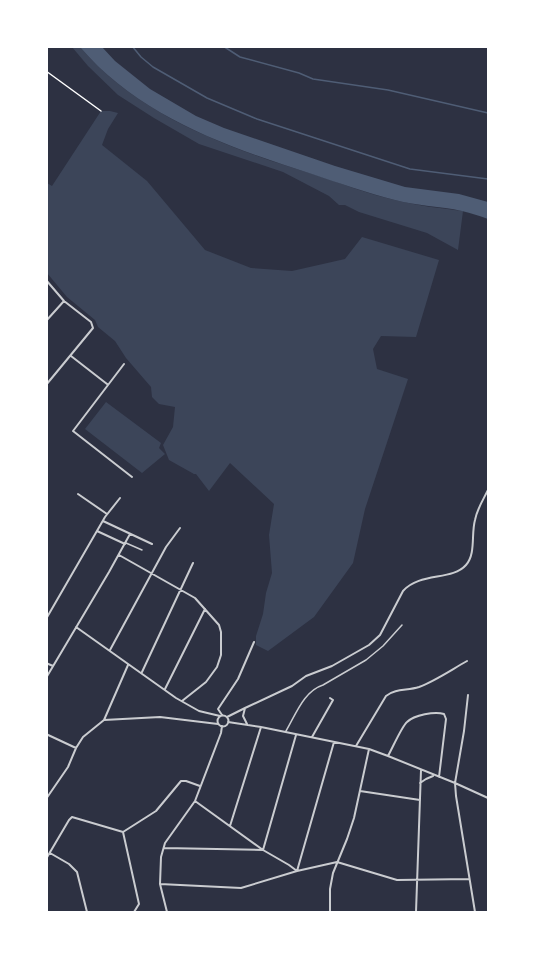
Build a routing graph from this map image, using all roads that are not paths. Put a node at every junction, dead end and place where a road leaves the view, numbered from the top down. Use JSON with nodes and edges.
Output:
{"nodes":[{"id":1,"x":46,"y":280,"type":"edge"},
{"id":2,"x":64,"y":301,"type":"junction"},
{"id":3,"x":46,"y":321,"type":"edge"},
{"id":4,"x":71,"y":356,"type":"junction"},
{"id":5,"x":124,"y":364,"type":"dead end"},
{"id":6,"x":107,"y":384,"type":"junction"},
{"id":7,"x":46,"y":385,"type":"edge"},
{"id":8,"x":132,"y":477,"type":"dead end"},
{"id":9,"x":489,"y":490,"type":"edge"},
{"id":10,"x":78,"y":494,"type":"dead end"},
{"id":11,"x":120,"y":498,"type":"dead end"},
{"id":12,"x":107,"y":514,"type":"junction"},
{"id":13,"x":103,"y":521,"type":"junction"},
{"id":14,"x":180,"y":528,"type":"dead end"},
{"id":15,"x":97,"y":531,"type":"junction"},
{"id":16,"x":130,"y":534,"type":"junction"},
{"id":17,"x":125,"y":543,"type":"junction"},
{"id":18,"x":152,"y":544,"type":"dead end"},
{"id":19,"x":142,"y":550,"type":"dead end"},
{"id":20,"x":119,"y":555,"type":"junction"},
{"id":21,"x":193,"y":563,"type":"dead end"},
{"id":22,"x":151,"y":573,"type":"junction"},
{"id":23,"x":181,"y":589,"type":"junction"},
{"id":24,"x":46,"y":607,"type":"edge"},
{"id":25,"x":205,"y":609,"type":"junction"},
{"id":26,"x":51,"y":610,"type":"junction"},
{"id":27,"x":46,"y":619,"type":"edge"},
{"id":28,"x":402,"y":625,"type":"dead end"},
{"id":29,"x":76,"y":627,"type":"junction"},
{"id":30,"x":254,"y":642,"type":"dead end"},
{"id":31,"x":109,"y":651,"type":"junction"},
{"id":32,"x":466,"y":661,"type":"dead end"},
{"id":33,"x":46,"y":663,"type":"edge"},
{"id":34,"x":129,"y":664,"type":"junction"},
{"id":35,"x":53,"y":666,"type":"junction"},
{"id":36,"x":142,"y":673,"type":"junction"},
{"id":37,"x":46,"y":678,"type":"edge"},
{"id":38,"x":165,"y":690,"type":"junction"},
{"id":39,"x":468,"y":695,"type":"dead end"},
{"id":40,"x":330,"y":698,"type":"dead end"},
{"id":41,"x":182,"y":701,"type":"junction"},
{"id":42,"x":245,"y":708,"type":"junction"},
{"id":43,"x":221,"y":715,"type":"junction"},
{"id":44,"x":104,"y":720,"type":"junction"},
{"id":45,"x":228,"y":720,"type":"junction"},
{"id":46,"x":218,"y":724,"type":"junction"},
{"id":47,"x":247,"y":724,"type":"junction"},
{"id":48,"x":222,"y":726,"type":"junction"},
{"id":49,"x":261,"y":727,"type":"junction"},
{"id":50,"x":286,"y":732,"type":"junction"},
{"id":51,"x":46,"y":734,"type":"edge"},
{"id":52,"x":296,"y":734,"type":"junction"},
{"id":53,"x":312,"y":737,"type":"junction"},
{"id":54,"x":334,"y":742,"type":"junction"},
{"id":55,"x":356,"y":746,"type":"junction"},
{"id":56,"x":76,"y":748,"type":"junction"},
{"id":57,"x":369,"y":749,"type":"junction"},
{"id":58,"x":388,"y":756,"type":"junction"},
{"id":59,"x":421,"y":770,"type":"junction"},
{"id":60,"x":437,"y":776,"type":"junction"},
{"id":61,"x":420,"y":783,"type":"junction"},
{"id":62,"x":455,"y":783,"type":"junction"},
{"id":63,"x":201,"y":787,"type":"junction"},
{"id":64,"x":360,"y":791,"type":"junction"},
{"id":65,"x":489,"y":798,"type":"edge"},
{"id":66,"x":46,"y":799,"type":"edge"},
{"id":67,"x":420,"y":800,"type":"junction"},
{"id":68,"x":195,"y":801,"type":"junction"},
{"id":69,"x":230,"y":826,"type":"junction"},
{"id":70,"x":123,"y":832,"type":"junction"},
{"id":71,"x":253,"y":843,"type":"junction"},
{"id":72,"x":164,"y":848,"type":"junction"},
{"id":73,"x":249,"y":850,"type":"junction"},
{"id":74,"x":263,"y":850,"type":"junction"},
{"id":75,"x":50,"y":853,"type":"junction"},
{"id":76,"x":46,"y":859,"type":"edge"},
{"id":77,"x":337,"y":862,"type":"junction"},
{"id":78,"x":297,"y":871,"type":"junction"},
{"id":79,"x":417,"y":879,"type":"junction"},
{"id":80,"x":469,"y":879,"type":"junction"},
{"id":81,"x":160,"y":884,"type":"junction"},
{"id":82,"x":87,"y":912,"type":"edge"},
{"id":83,"x":134,"y":912,"type":"edge"},
{"id":84,"x":167,"y":912,"type":"edge"},
{"id":85,"x":330,"y":912,"type":"edge"},
{"id":86,"x":417,"y":912,"type":"edge"},
{"id":87,"x":475,"y":912,"type":"edge"}],
"edges":[{"from":1,"to":2,"type":"street"},
{"from":2,"to":3,"type":"street"},
{"from":2,"to":4,"type":"street"},
{"from":4,"to":6,"type":"street"},
{"from":4,"to":7,"type":"street"},
{"from":5,"to":6,"type":"street"},
{"from":6,"to":8,"type":"street"},
{"from":9,"to":42,"type":"street"},
{"from":10,"to":12,"type":"street"},
{"from":11,"to":12,"type":"street"},
{"from":12,"to":13,"type":"street"},
{"from":13,"to":15,"type":"street"},
{"from":13,"to":16,"type":"street"},
{"from":14,"to":22,"type":"street"},
{"from":15,"to":17,"type":"street"},
{"from":15,"to":26,"type":"street"},
{"from":16,"to":17,"type":"street"},
{"from":16,"to":18,"type":"street"},
{"from":17,"to":19,"type":"street"},
{"from":17,"to":20,"type":"street"},
{"from":20,"to":22,"type":"street"},
{"from":20,"to":29,"type":"street"},
{"from":21,"to":23,"type":"street"},
{"from":22,"to":23,"type":"street"},
{"from":22,"to":31,"type":"street"},
{"from":23,"to":25,"type":"street"},
{"from":23,"to":36,"type":"street"},
{"from":24,"to":26,"type":"street"},
{"from":25,"to":38,"type":"street"},
{"from":25,"to":41,"type":"street"},
{"from":26,"to":27,"type":"street"},
{"from":28,"to":50,"type":"street"},
{"from":29,"to":31,"type":"street"},
{"from":29,"to":35,"type":"street"},
{"from":30,"to":43,"type":"street"},
{"from":31,"to":34,"type":"street"},
{"from":32,"to":55,"type":"street"},
{"from":33,"to":35,"type":"street"},
{"from":34,"to":36,"type":"street"},
{"from":34,"to":44,"type":"street"},
{"from":35,"to":37,"type":"street"},
{"from":36,"to":38,"type":"street"},
{"from":38,"to":41,"type":"street"},
{"from":39,"to":62,"type":"street"},
{"from":40,"to":53,"type":"street"},
{"from":41,"to":43,"type":"street"},
{"from":42,"to":45,"type":"street"},
{"from":42,"to":47,"type":"street"},
{"from":43,"to":45,"type":"street"},
{"from":43,"to":46,"type":"street"},
{"from":44,"to":46,"type":"street"},
{"from":44,"to":56,"type":"street"},
{"from":45,"to":47,"type":"street"},
{"from":45,"to":48,"type":"street"},
{"from":46,"to":48,"type":"street"},
{"from":47,"to":49,"type":"street"},
{"from":48,"to":63,"type":"street"},
{"from":49,"to":50,"type":"street"},
{"from":49,"to":69,"type":"street"},
{"from":50,"to":52,"type":"street"},
{"from":51,"to":56,"type":"street"},
{"from":52,"to":53,"type":"street"},
{"from":52,"to":74,"type":"street"},
{"from":53,"to":54,"type":"street"},
{"from":54,"to":55,"type":"street"},
{"from":54,"to":78,"type":"street"},
{"from":55,"to":57,"type":"street"},
{"from":56,"to":66,"type":"street"},
{"from":57,"to":58,"type":"street"},
{"from":57,"to":64,"type":"street"},
{"from":58,"to":59,"type":"street"},
{"from":58,"to":60,"type":"street"},
{"from":59,"to":60,"type":"street"},
{"from":59,"to":61,"type":"street"},
{"from":60,"to":61,"type":"street"},
{"from":60,"to":62,"type":"street"},
{"from":61,"to":67,"type":"street"},
{"from":62,"to":65,"type":"street"},
{"from":62,"to":80,"type":"street"},
{"from":63,"to":68,"type":"street"},
{"from":63,"to":70,"type":"street"},
{"from":64,"to":67,"type":"street"},
{"from":64,"to":77,"type":"street"},
{"from":67,"to":79,"type":"street"},
{"from":68,"to":69,"type":"street"},
{"from":68,"to":72,"type":"street"},
{"from":69,"to":71,"type":"street"},
{"from":70,"to":75,"type":"street"},
{"from":70,"to":83,"type":"street"},
{"from":71,"to":73,"type":"street"},
{"from":71,"to":74,"type":"street"},
{"from":72,"to":73,"type":"street"},
{"from":72,"to":81,"type":"street"},
{"from":73,"to":74,"type":"street"},
{"from":74,"to":78,"type":"street"},
{"from":75,"to":76,"type":"street"},
{"from":75,"to":82,"type":"street"},
{"from":77,"to":78,"type":"street"},
{"from":77,"to":79,"type":"street"},
{"from":77,"to":85,"type":"street"},
{"from":78,"to":81,"type":"street"},
{"from":79,"to":80,"type":"street"},
{"from":79,"to":86,"type":"street"},
{"from":80,"to":87,"type":"street"},
{"from":81,"to":84,"type":"street"}]}
